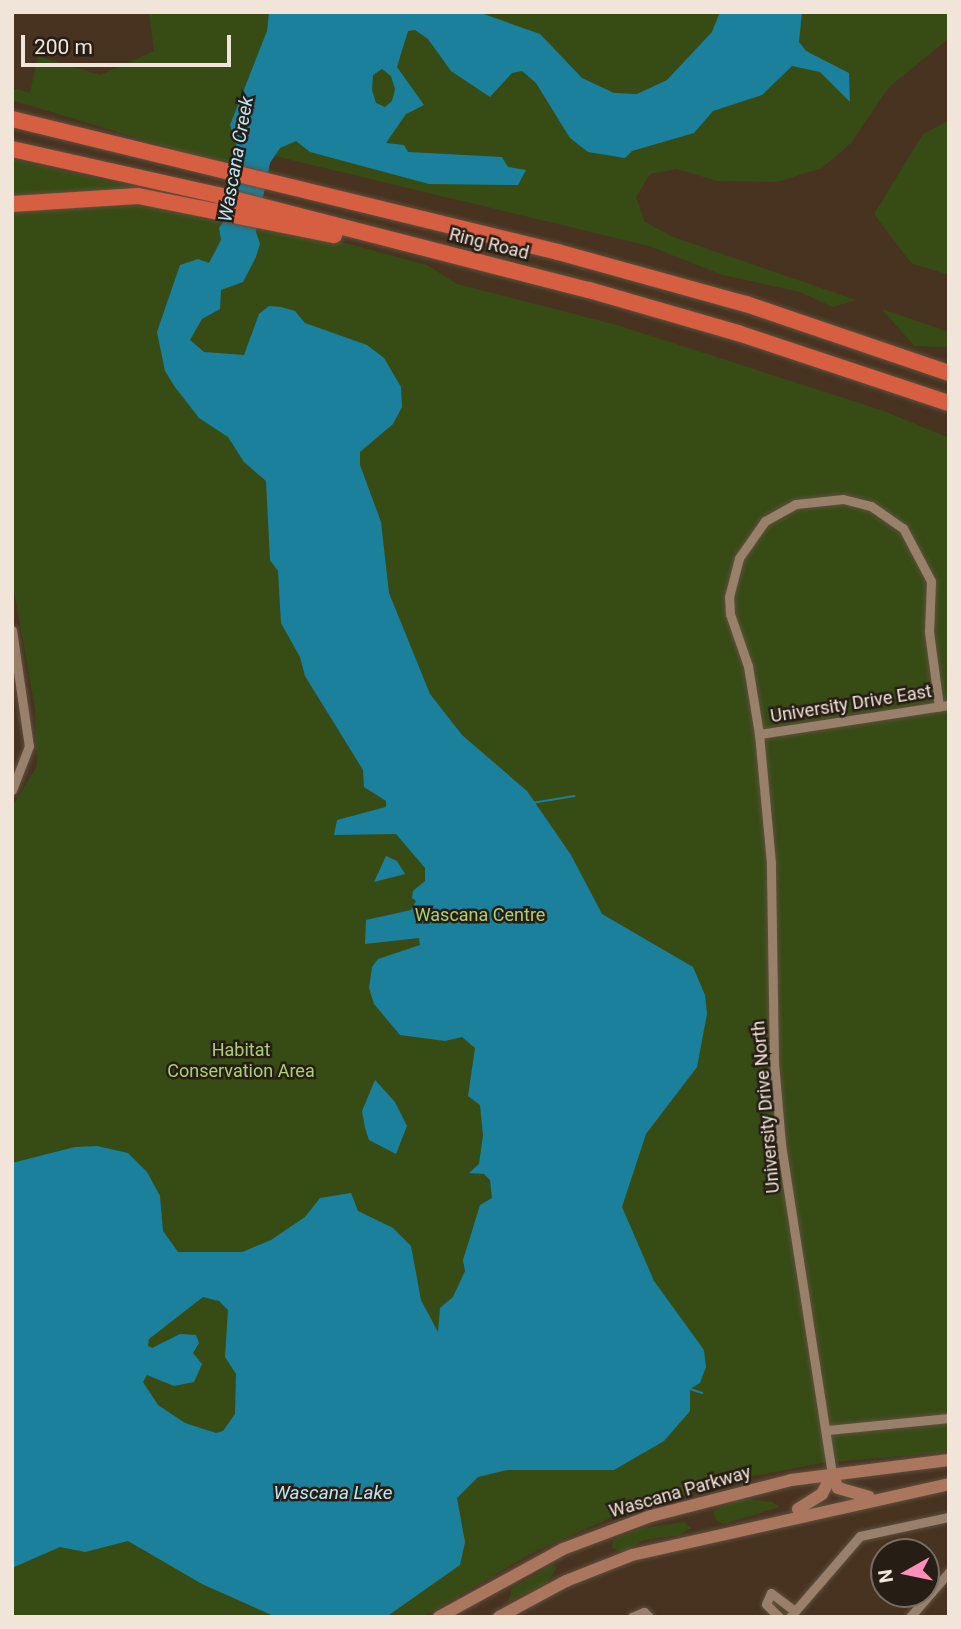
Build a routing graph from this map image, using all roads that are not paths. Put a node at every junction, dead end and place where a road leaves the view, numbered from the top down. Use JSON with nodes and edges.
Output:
{"nodes":[{"id":1,"x":12,"y":108,"type":"edge"},
{"id":2,"x":12,"y":120,"type":"edge"},
{"id":3,"x":12,"y":149,"type":"edge"},
{"id":4,"x":158,"y":155,"type":"junction"},
{"id":5,"x":219,"y":203,"type":"junction"},
{"id":6,"x":12,"y":204,"type":"edge"},
{"id":7,"x":949,"y":373,"type":"edge"},
{"id":8,"x":949,"y":403,"type":"edge"},
{"id":9,"x":12,"y":630,"type":"edge"},
{"id":10,"x":944,"y":705,"type":"edge"},
{"id":11,"x":759,"y":734,"type":"junction"},
{"id":12,"x":12,"y":790,"type":"edge"},
{"id":13,"x":949,"y":1418,"type":"edge"},
{"id":14,"x":827,"y":1430,"type":"junction"},
{"id":15,"x":949,"y":1460,"type":"edge"},
{"id":16,"x":831,"y":1474,"type":"junction"},
{"id":17,"x":949,"y":1484,"type":"edge"},
{"id":18,"x":877,"y":1498,"type":"junction"},
{"id":19,"x":949,"y":1517,"type":"edge"},
{"id":20,"x":748,"y":1526,"type":"junction"},
{"id":21,"x":949,"y":1572,"type":"edge"},
{"id":22,"x":792,"y":1614,"type":"edge"},
{"id":23,"x":632,"y":1615,"type":"edge"},
{"id":24,"x":439,"y":1617,"type":"edge"},
{"id":25,"x":499,"y":1617,"type":"edge"},
{"id":26,"x":649,"y":1617,"type":"edge"},
{"id":27,"x":779,"y":1617,"type":"edge"},
{"id":28,"x":910,"y":1617,"type":"edge"}],
"edges":[{"from":1,"to":4,"type":"highway"},
{"from":2,"to":4,"type":"highway","name":"Ring Road"},
{"from":3,"to":5,"type":"highway"},
{"from":4,"to":7,"type":"highway","name":"Ring Road"},
{"from":5,"to":6,"type":"highway"},
{"from":5,"to":8,"type":"highway"},
{"from":9,"to":12,"type":"street"},
{"from":10,"to":11,"type":"street","name":"University Drive East"},
{"from":10,"to":11,"type":"street"},
{"from":11,"to":14,"type":"street","name":"University Drive North"},
{"from":13,"to":14,"type":"street"},
{"from":14,"to":16,"type":"street","name":"University Drive North"},
{"from":15,"to":16,"type":"main road","name":"Wascana Parkway"},
{"from":16,"to":18,"type":"main road"},
{"from":16,"to":20,"type":"main road"},
{"from":16,"to":24,"type":"main road","name":"Wascana Parkway"},
{"from":17,"to":18,"type":"main road"},
{"from":18,"to":20,"type":"main road"},
{"from":19,"to":22,"type":"street"},
{"from":20,"to":25,"type":"main road"},
{"from":21,"to":28,"type":"street"},
{"from":22,"to":27,"type":"street"},
{"from":23,"to":26,"type":"street"}]}
